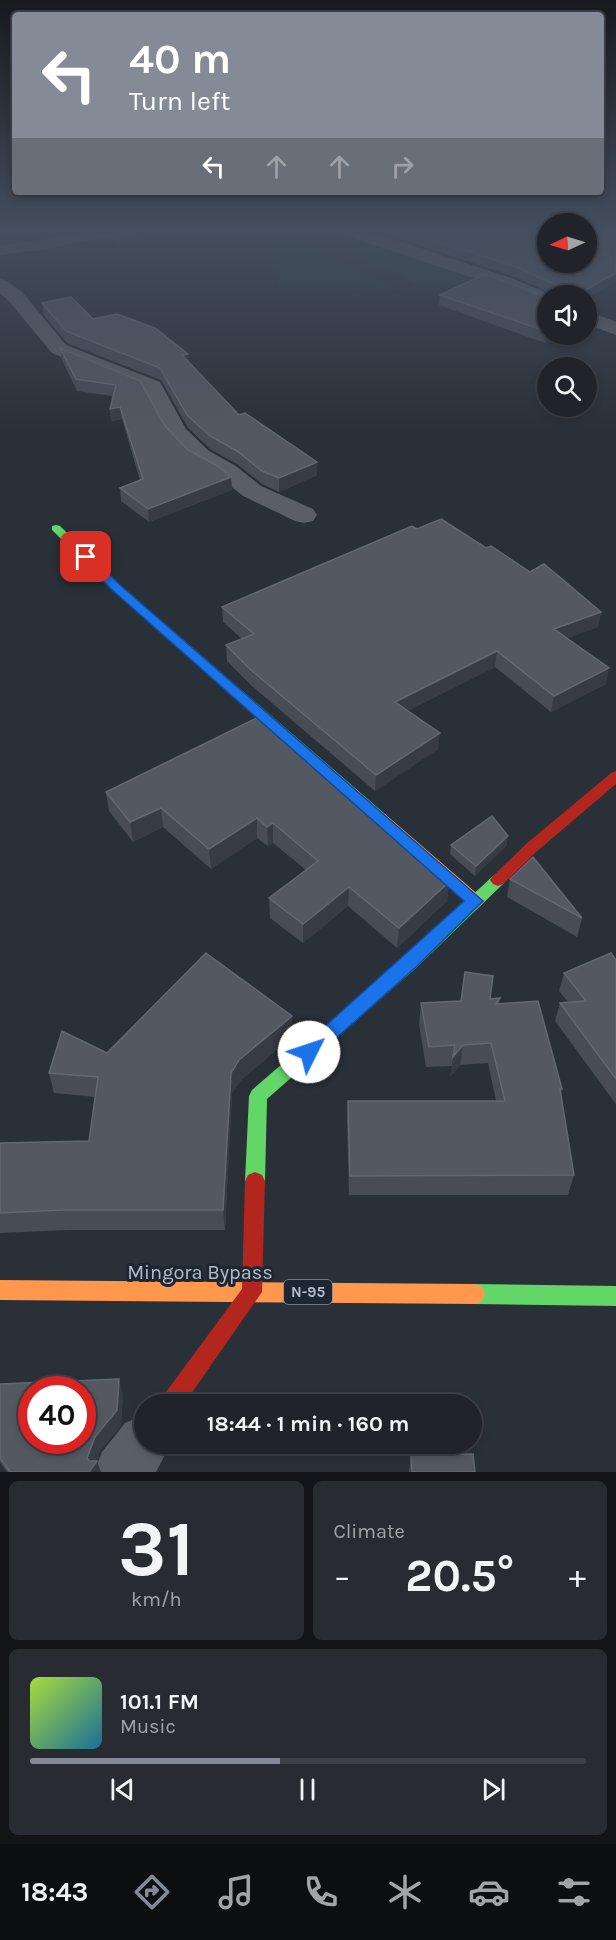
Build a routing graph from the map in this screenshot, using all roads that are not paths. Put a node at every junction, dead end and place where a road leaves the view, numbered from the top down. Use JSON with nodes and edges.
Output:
{"nodes":[{"id":1,"x":16,"y":297,"type":"edge"},
{"id":2,"x":597,"y":320,"type":"edge"},
{"id":3,"x":616,"y":328,"type":"edge"},
{"id":4,"x":304,"y":515,"type":"dead end"},
{"id":5,"x":56,"y":528,"type":"dead end"},
{"id":6,"x":616,"y":776,"type":"edge"},
{"id":7,"x":475,"y":901,"type":"junction"},
{"id":8,"x":0,"y":1290,"type":"edge"},
{"id":9,"x":252,"y":1292,"type":"junction"},
{"id":10,"x":616,"y":1296,"type":"edge"},
{"id":11,"x":178,"y":1394,"type":"edge"},
{"id":12,"x":135,"y":1454,"type":"edge"},
{"id":13,"x":122,"y":1472,"type":"edge"}],
"edges":[{"from":1,"to":4,"type":"street"},
{"from":2,"to":3,"type":"street"},
{"from":5,"to":7,"type":"main road"},
{"from":6,"to":7,"type":"main road"},
{"from":7,"to":9,"type":"main road"},
{"from":8,"to":9,"type":"main road","name":"Mingora Bypass","number":"N-95"},
{"from":9,"to":10,"type":"main road","name":"Mingora Bypass","number":"N-95"},
{"from":9,"to":11,"type":"main road"},
{"from":12,"to":13,"type":"street"}]}
